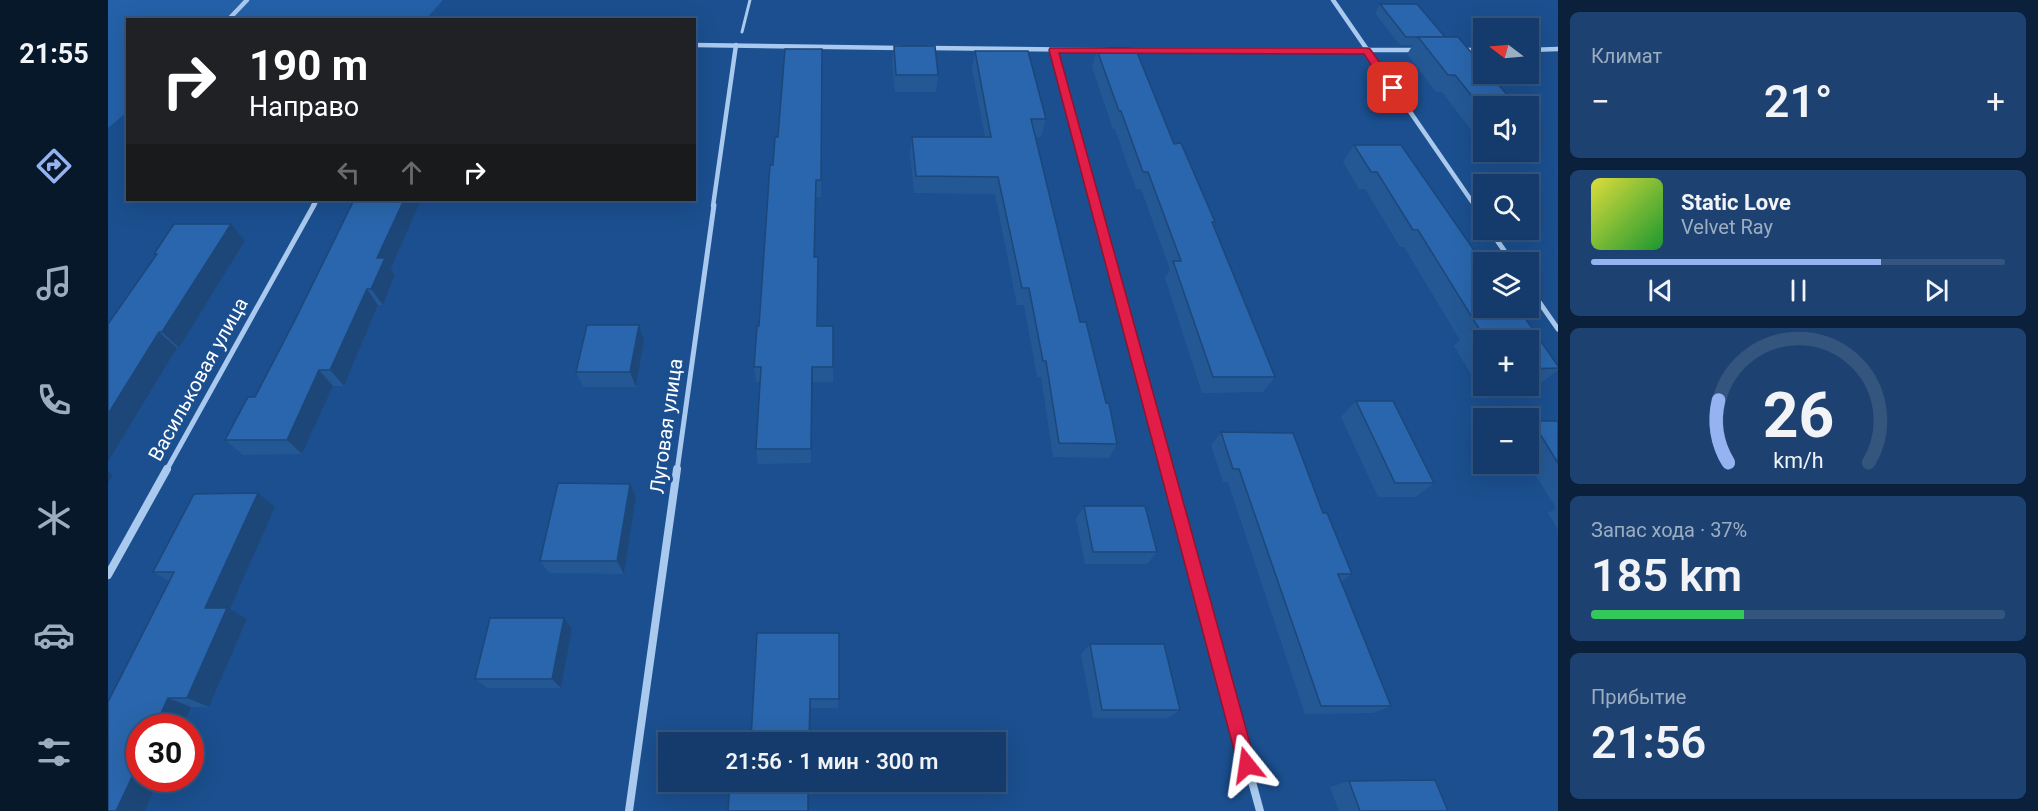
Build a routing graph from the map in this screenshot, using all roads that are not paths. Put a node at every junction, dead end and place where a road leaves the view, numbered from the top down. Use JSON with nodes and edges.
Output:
{"nodes":[{"id":1,"x":247,"y":0,"type":"edge"},
{"id":2,"x":750,"y":0,"type":"edge"},
{"id":3,"x":1333,"y":0,"type":"edge"},
{"id":4,"x":230,"y":18,"type":"edge"},
{"id":5,"x":742,"y":32,"type":"dead end"},
{"id":6,"x":696,"y":45,"type":"edge"},
{"id":7,"x":736,"y":45,"type":"junction"},
{"id":8,"x":912,"y":48,"type":"edge"},
{"id":9,"x":924,"y":48,"type":"edge"},
{"id":10,"x":1558,"y":49,"type":"edge"},
{"id":11,"x":1053,"y":50,"type":"junction"},
{"id":12,"x":1112,"y":50,"type":"edge"},
{"id":13,"x":1123,"y":50,"type":"edge"},
{"id":14,"x":1425,"y":50,"type":"edge"},
{"id":15,"x":1460,"y":50,"type":"edge"},
{"id":16,"x":1473,"y":50,"type":"edge"},
{"id":17,"x":1539,"y":50,"type":"edge"},
{"id":18,"x":1367,"y":51,"type":"junction"},
{"id":19,"x":316,"y":201,"type":"edge"},
{"id":20,"x":1473,"y":204,"type":"edge"},
{"id":21,"x":1539,"y":302,"type":"edge"},
{"id":22,"x":1558,"y":329,"type":"edge"},
{"id":23,"x":108,"y":575,"type":"edge"},
{"id":24,"x":629,"y":811,"type":"edge"},
{"id":25,"x":1260,"y":811,"type":"edge"}],
"edges":[{"from":1,"to":4,"type":"street"},
{"from":2,"to":5,"type":"lane"},
{"from":3,"to":18,"type":"street"},
{"from":6,"to":7,"type":"street"},
{"from":7,"to":8,"type":"street"},
{"from":7,"to":24,"type":"street","name":"Луговая улица"},
{"from":9,"to":11,"type":"street"},
{"from":10,"to":17,"type":"street"},
{"from":11,"to":12,"type":"street"},
{"from":11,"to":25,"type":"street"},
{"from":13,"to":18,"type":"street"},
{"from":14,"to":18,"type":"street"},
{"from":15,"to":16,"type":"street"},
{"from":18,"to":20,"type":"street"},
{"from":19,"to":23,"type":"street","name":"Васильковая улица"},
{"from":21,"to":22,"type":"street"}]}
